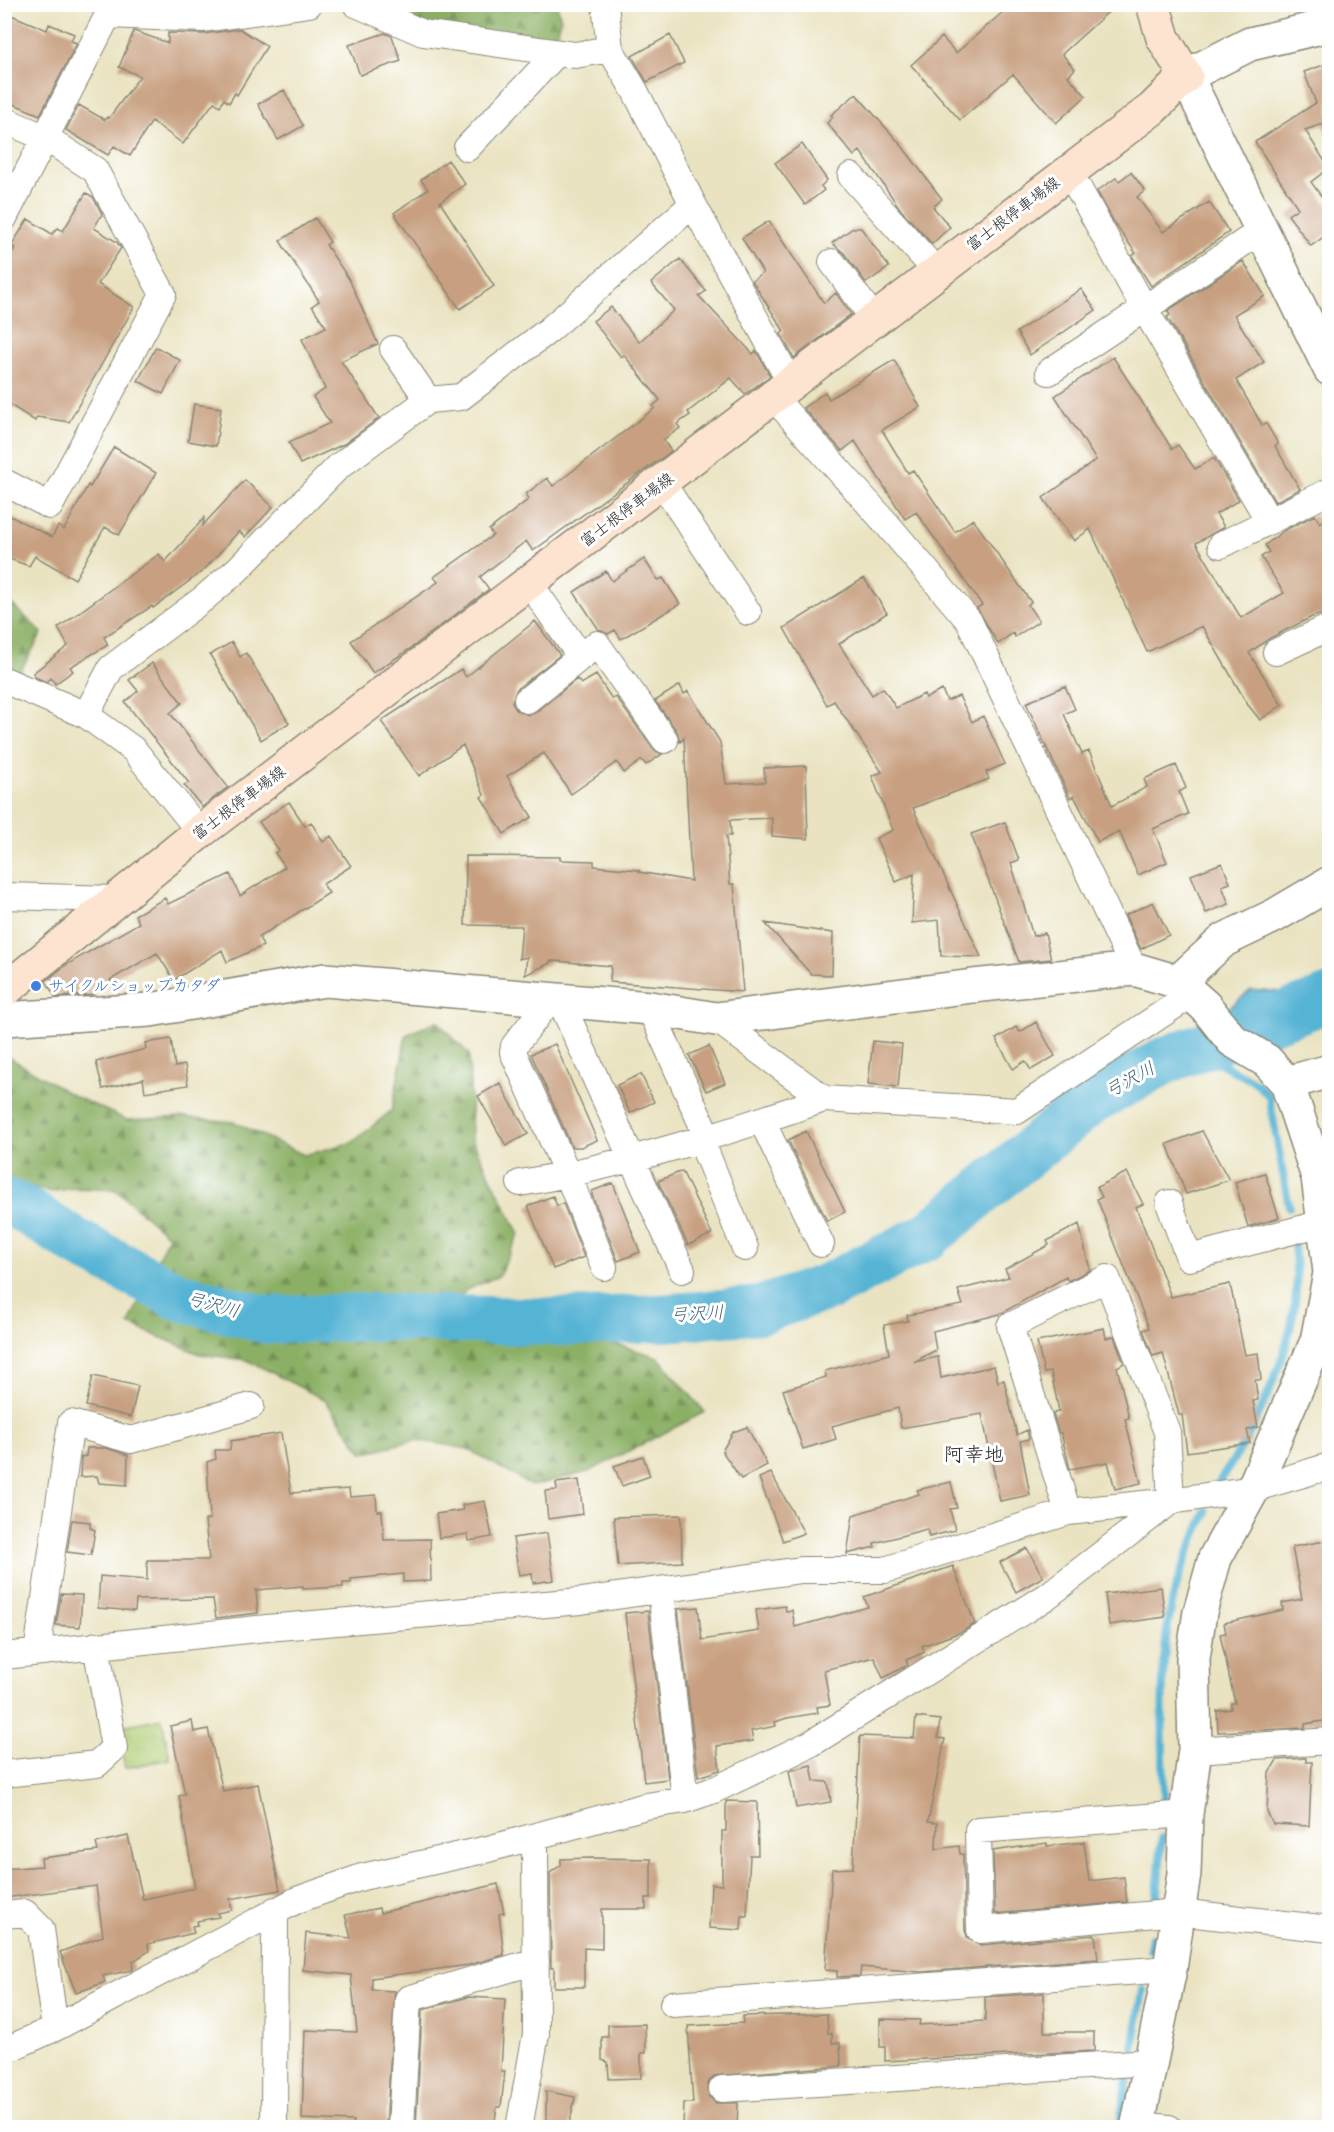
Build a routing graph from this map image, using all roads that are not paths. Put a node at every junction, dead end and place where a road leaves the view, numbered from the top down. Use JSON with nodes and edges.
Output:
{"nodes":[{"id":1,"x":309,"y":4,"type":"edge"},
{"id":2,"x":357,"y":4,"type":"edge"},
{"id":3,"x":605,"y":4,"type":"edge"},
{"id":4,"x":1153,"y":4,"type":"edge"},
{"id":5,"x":1329,"y":25,"type":"edge"},
{"id":6,"x":610,"y":50,"type":"junction"},
{"id":7,"x":557,"y":53,"type":"junction"},
{"id":8,"x":1186,"y":76,"type":"junction"},
{"id":9,"x":4,"y":120,"type":"edge"},
{"id":10,"x":46,"y":138,"type":"junction"},
{"id":11,"x":467,"y":148,"type":"dead end"},
{"id":12,"x":1069,"y":171,"type":"junction"},
{"id":13,"x":851,"y":176,"type":"dead end"},
{"id":14,"x":693,"y":204,"type":"junction"},
{"id":15,"x":4,"y":218,"type":"edge"},
{"id":16,"x":1261,"y":231,"type":"junction"},
{"id":17,"x":832,"y":262,"type":"dead end"},
{"id":18,"x":937,"y":272,"type":"junction"},
{"id":19,"x":1144,"y":308,"type":"junction"},
{"id":20,"x":874,"y":319,"type":"junction"},
{"id":21,"x":393,"y":349,"type":"dead end"},
{"id":22,"x":1329,"y":369,"type":"edge"},
{"id":23,"x":1049,"y":372,"type":"dead end"},
{"id":24,"x":782,"y":390,"type":"junction"},
{"id":25,"x":428,"y":400,"type":"junction"},
{"id":26,"x":4,"y":482,"type":"edge"},
{"id":27,"x":662,"y":483,"type":"junction"},
{"id":28,"x":1329,"y":491,"type":"edge"},
{"id":29,"x":1269,"y":521,"type":"junction"},
{"id":30,"x":1221,"y":545,"type":"dead end"},
{"id":31,"x":530,"y":584,"type":"junction"},
{"id":32,"x":748,"y":612,"type":"dead end"},
{"id":33,"x":1329,"y":627,"type":"edge"},
{"id":34,"x":1276,"y":652,"type":"dead end"},
{"id":35,"x":581,"y":657,"type":"junction"},
{"id":36,"x":4,"y":680,"type":"edge"},
{"id":37,"x":527,"y":700,"type":"dead end"},
{"id":38,"x":86,"y":715,"type":"junction"},
{"id":39,"x":665,"y":740,"type":"dead end"},
{"id":40,"x":200,"y":832,"type":"junction"},
{"id":41,"x":1329,"y":883,"type":"edge"},
{"id":42,"x":4,"y":896,"type":"edge"},
{"id":43,"x":116,"y":899,"type":"junction"},
{"id":44,"x":1134,"y":969,"type":"junction"},
{"id":45,"x":4,"y":991,"type":"edge"},
{"id":46,"x":1192,"y":994,"type":"junction"},
{"id":47,"x":555,"y":1001,"type":"junction"},
{"id":48,"x":650,"y":1008,"type":"junction"},
{"id":49,"x":4,"y":1018,"type":"edge"},
{"id":50,"x":716,"y":1019,"type":"junction"},
{"id":51,"x":1329,"y":1071,"type":"edge"},
{"id":52,"x":1287,"y":1083,"type":"junction"},
{"id":53,"x":824,"y":1099,"type":"junction"},
{"id":54,"x":762,"y":1120,"type":"junction"},
{"id":55,"x":704,"y":1137,"type":"junction"},
{"id":56,"x":632,"y":1156,"type":"junction"},
{"id":57,"x":568,"y":1175,"type":"junction"},
{"id":58,"x":520,"y":1183,"type":"dead end"},
{"id":59,"x":1169,"y":1203,"type":"dead end"},
{"id":60,"x":1323,"y":1223,"type":"junction"},
{"id":61,"x":821,"y":1244,"type":"dead end"},
{"id":62,"x":745,"y":1248,"type":"dead end"},
{"id":63,"x":604,"y":1267,"type":"dead end"},
{"id":64,"x":682,"y":1270,"type":"dead end"},
{"id":65,"x":1329,"y":1273,"type":"edge"},
{"id":66,"x":251,"y":1406,"type":"dead end"},
{"id":67,"x":1329,"y":1466,"type":"edge"},
{"id":68,"x":1253,"y":1489,"type":"junction"},
{"id":69,"x":1171,"y":1501,"type":"junction"},
{"id":70,"x":1068,"y":1512,"type":"junction"},
{"id":71,"x":661,"y":1590,"type":"junction"},
{"id":72,"x":96,"y":1645,"type":"junction"},
{"id":73,"x":37,"y":1652,"type":"junction"},
{"id":74,"x":4,"y":1656,"type":"edge"},
{"id":75,"x":1329,"y":1741,"type":"edge"},
{"id":76,"x":1195,"y":1750,"type":"junction"},
{"id":77,"x":4,"y":1774,"type":"edge"},
{"id":78,"x":685,"y":1800,"type":"junction"},
{"id":79,"x":1186,"y":1814,"type":"junction"},
{"id":80,"x":535,"y":1836,"type":"junction"},
{"id":81,"x":275,"y":1910,"type":"junction"},
{"id":82,"x":1178,"y":1912,"type":"junction"},
{"id":83,"x":4,"y":1916,"type":"edge"},
{"id":84,"x":1329,"y":1929,"type":"edge"},
{"id":85,"x":536,"y":1961,"type":"junction"},
{"id":86,"x":1170,"y":1970,"type":"junction"},
{"id":87,"x":673,"y":2004,"type":"dead end"},
{"id":88,"x":55,"y":2028,"type":"junction"},
{"id":89,"x":4,"y":2051,"type":"edge"},
{"id":90,"x":1150,"y":2062,"type":"junction"},
{"id":91,"x":722,"y":2089,"type":"dead end"},
{"id":92,"x":274,"y":2127,"type":"edge"},
{"id":93,"x":401,"y":2127,"type":"edge"},
{"id":94,"x":519,"y":2127,"type":"edge"},
{"id":95,"x":1148,"y":2127,"type":"edge"}],
"edges":[{"from":1,"to":10,"type":"street"},
{"from":2,"to":7,"type":"street"},
{"from":3,"to":6,"type":"street"},
{"from":4,"to":8,"type":"main road"},
{"from":5,"to":8,"type":"street"},
{"from":6,"to":7,"type":"street"},
{"from":6,"to":14,"type":"street"},
{"from":7,"to":11,"type":"street"},
{"from":8,"to":12,"type":"main road","name":"富士根停車場線"},
{"from":8,"to":16,"type":"street"},
{"from":9,"to":10,"type":"street"},
{"from":10,"to":15,"type":"street"},
{"from":10,"to":26,"type":"street"},
{"from":12,"to":18,"type":"main road","name":"富士根停車場線"},
{"from":12,"to":19,"type":"street"},
{"from":13,"to":18,"type":"street"},
{"from":14,"to":24,"type":"street"},
{"from":14,"to":25,"type":"street"},
{"from":16,"to":19,"type":"street"},
{"from":16,"to":22,"type":"street"},
{"from":17,"to":20,"type":"street"},
{"from":18,"to":20,"type":"main road","name":"富士根停車場線"},
{"from":19,"to":23,"type":"street"},
{"from":19,"to":29,"type":"street"},
{"from":20,"to":24,"type":"main road","name":"富士根停車場線"},
{"from":21,"to":25,"type":"street"},
{"from":24,"to":27,"type":"main road","name":"富士根停車場線"},
{"from":24,"to":44,"type":"street"},
{"from":25,"to":38,"type":"street"},
{"from":27,"to":31,"type":"main road","name":"富士根停車場線"},
{"from":27,"to":32,"type":"street"},
{"from":28,"to":29,"type":"street"},
{"from":29,"to":30,"type":"street"},
{"from":31,"to":35,"type":"street"},
{"from":31,"to":40,"type":"main road","name":"富士根停車場線"},
{"from":33,"to":34,"type":"street"},
{"from":35,"to":37,"type":"street"},
{"from":35,"to":39,"type":"street"},
{"from":36,"to":38,"type":"street"},
{"from":38,"to":40,"type":"street"},
{"from":40,"to":43,"type":"main road","name":"富士根停車場線"},
{"from":41,"to":46,"type":"street"},
{"from":42,"to":43,"type":"street"},
{"from":43,"to":45,"type":"main road","name":"富士根停車場線"},
{"from":44,"to":46,"type":"street"},
{"from":44,"to":50,"type":"street"},
{"from":46,"to":52,"type":"street"},
{"from":46,"to":53,"type":"street"},
{"from":47,"to":48,"type":"street"},
{"from":47,"to":49,"type":"street"},
{"from":47,"to":56,"type":"street"},
{"from":47,"to":57,"type":"street"},
{"from":48,"to":50,"type":"street"},
{"from":48,"to":55,"type":"street"},
{"from":50,"to":53,"type":"street"},
{"from":51,"to":52,"type":"street"},
{"from":52,"to":60,"type":"street"},
{"from":53,"to":54,"type":"street"},
{"from":54,"to":55,"type":"street"},
{"from":54,"to":61,"type":"street"},
{"from":55,"to":56,"type":"street"},
{"from":55,"to":62,"type":"street"},
{"from":56,"to":57,"type":"street"},
{"from":56,"to":64,"type":"street"},
{"from":57,"to":58,"type":"street"},
{"from":57,"to":63,"type":"street"},
{"from":59,"to":60,"type":"street"},
{"from":60,"to":65,"type":"street"},
{"from":65,"to":68,"type":"street"},
{"from":66,"to":73,"type":"street"},
{"from":67,"to":68,"type":"street"},
{"from":68,"to":69,"type":"street"},
{"from":68,"to":76,"type":"street"},
{"from":69,"to":70,"type":"street"},
{"from":69,"to":70,"type":"street"},
{"from":69,"to":78,"type":"street"},
{"from":70,"to":71,"type":"street"},
{"from":71,"to":72,"type":"street"},
{"from":71,"to":78,"type":"street"},
{"from":72,"to":73,"type":"street"},
{"from":72,"to":77,"type":"street"},
{"from":73,"to":74,"type":"street"},
{"from":75,"to":76,"type":"street"},
{"from":76,"to":79,"type":"street"},
{"from":78,"to":80,"type":"street"},
{"from":79,"to":82,"type":"street"},
{"from":79,"to":82,"type":"street"},
{"from":80,"to":81,"type":"street"},
{"from":80,"to":85,"type":"street"},
{"from":81,"to":88,"type":"street"},
{"from":81,"to":92,"type":"street"},
{"from":82,"to":84,"type":"street"},
{"from":82,"to":86,"type":"street"},
{"from":83,"to":88,"type":"street"},
{"from":85,"to":93,"type":"street"},
{"from":85,"to":94,"type":"street"},
{"from":86,"to":87,"type":"street"},
{"from":86,"to":90,"type":"street"},
{"from":88,"to":89,"type":"street"},
{"from":90,"to":91,"type":"street"},
{"from":90,"to":95,"type":"street"}]}
